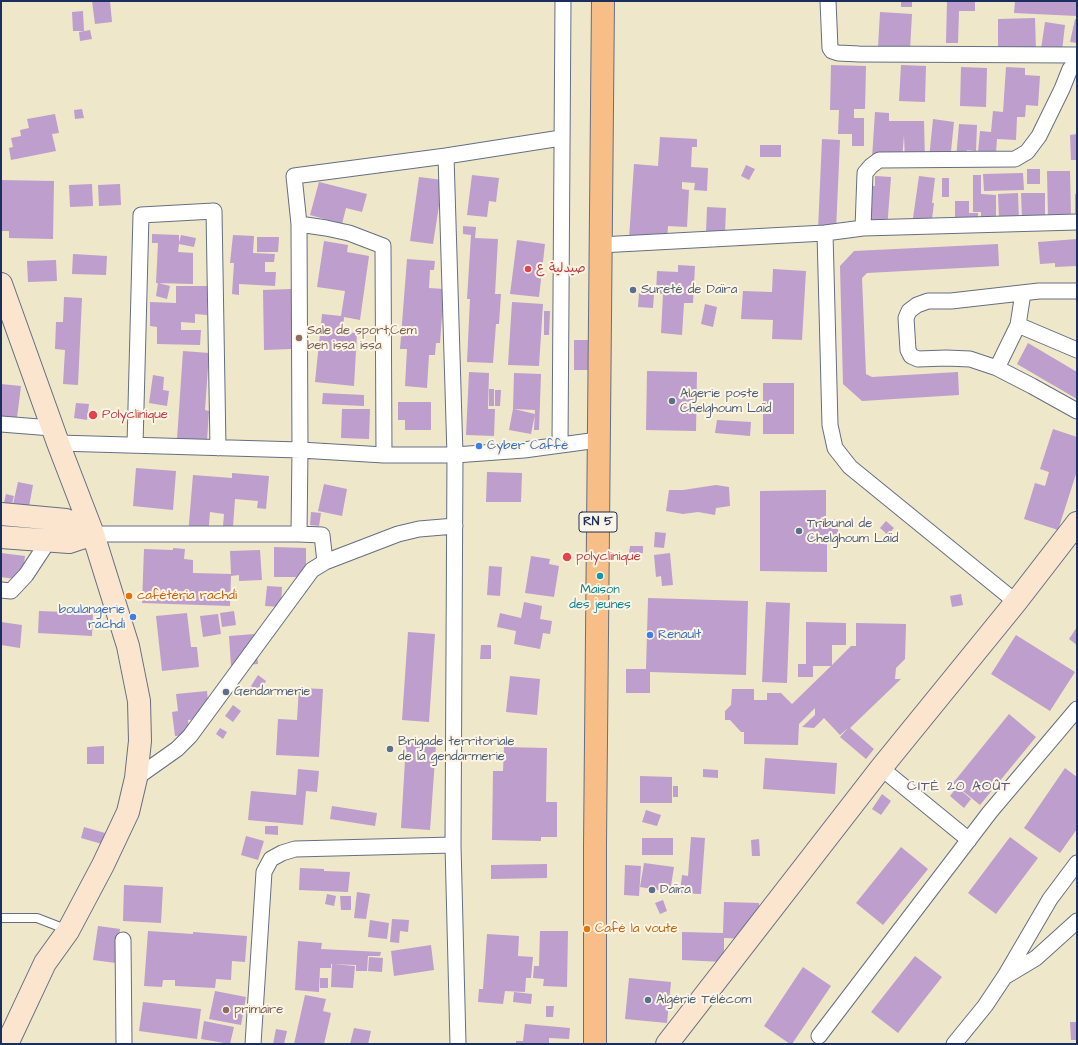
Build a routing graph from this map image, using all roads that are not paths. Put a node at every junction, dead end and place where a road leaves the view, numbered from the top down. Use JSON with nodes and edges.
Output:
{"nodes":[{"id":1,"x":563,"y":1,"type":"edge"},
{"id":2,"x":603,"y":1,"type":"edge"},
{"id":3,"x":828,"y":1,"type":"edge"},
{"id":4,"x":1077,"y":55,"type":"edge"},
{"id":5,"x":1077,"y":62,"type":"edge"},
{"id":6,"x":561,"y":138,"type":"junction"},
{"id":7,"x":446,"y":156,"type":"junction"},
{"id":8,"x":1077,"y":222,"type":"edge"},
{"id":9,"x":299,"y":224,"type":"junction"},
{"id":10,"x":862,"y":228,"type":"junction"},
{"id":11,"x":825,"y":233,"type":"junction"},
{"id":12,"x":600,"y":245,"type":"junction"},
{"id":13,"x":1,"y":284,"type":"edge"},
{"id":14,"x":1077,"y":291,"type":"edge"},
{"id":15,"x":1023,"y":293,"type":"junction"},
{"id":16,"x":1018,"y":326,"type":"junction"},
{"id":17,"x":1077,"y":350,"type":"edge"},
{"id":18,"x":997,"y":368,"type":"junction"},
{"id":19,"x":1077,"y":411,"type":"edge"},
{"id":20,"x":1,"y":424,"type":"edge"},
{"id":21,"x":55,"y":435,"type":"junction"},
{"id":22,"x":598,"y":440,"type":"junction"},
{"id":23,"x":135,"y":445,"type":"junction"},
{"id":24,"x":560,"y":445,"type":"junction"},
{"id":25,"x":218,"y":448,"type":"junction"},
{"id":26,"x":300,"y":450,"type":"junction"},
{"id":27,"x":384,"y":455,"type":"junction"},
{"id":28,"x":455,"y":455,"type":"junction"},
{"id":29,"x":1,"y":514,"type":"edge"},
{"id":30,"x":1077,"y":523,"type":"edge"},
{"id":31,"x":455,"y":526,"type":"junction"},
{"id":32,"x":93,"y":534,"type":"junction"},
{"id":33,"x":299,"y":534,"type":"junction"},
{"id":34,"x":1,"y":536,"type":"edge"},
{"id":35,"x":49,"y":540,"type":"junction"},
{"id":36,"x":325,"y":562,"type":"junction"},
{"id":37,"x":1,"y":590,"type":"edge"},
{"id":38,"x":1016,"y":602,"type":"junction"},
{"id":39,"x":1077,"y":709,"type":"edge"},
{"id":40,"x":880,"y":768,"type":"junction"},
{"id":41,"x":136,"y":778,"type":"junction"},
{"id":42,"x":969,"y":840,"type":"junction"},
{"id":43,"x":453,"y":845,"type":"junction"},
{"id":44,"x":1077,"y":863,"type":"edge"},
{"id":45,"x":1,"y":918,"type":"edge"},
{"id":46,"x":1077,"y":921,"type":"edge"},
{"id":47,"x":68,"y":930,"type":"junction"},
{"id":48,"x":123,"y":940,"type":"dead end"},
{"id":49,"x":1005,"y":976,"type":"junction"},
{"id":50,"x":819,"y":1036,"type":"dead end"},
{"id":51,"x":7,"y":1044,"type":"edge"},
{"id":52,"x":20,"y":1044,"type":"edge"},
{"id":53,"x":124,"y":1044,"type":"edge"},
{"id":54,"x":253,"y":1044,"type":"edge"},
{"id":55,"x":458,"y":1044,"type":"edge"},
{"id":56,"x":595,"y":1044,"type":"edge"},
{"id":57,"x":668,"y":1044,"type":"edge"},
{"id":58,"x":954,"y":1044,"type":"edge"}],
"edges":[{"from":1,"to":6,"type":"street"},
{"from":2,"to":12,"type":"main road","number":"RN 5"},
{"from":3,"to":4,"type":"street"},
{"from":5,"to":10,"type":"street"},
{"from":6,"to":7,"type":"street"},
{"from":6,"to":24,"type":"street"},
{"from":7,"to":9,"type":"street"},
{"from":7,"to":28,"type":"street"},
{"from":8,"to":10,"type":"street"},
{"from":9,"to":26,"type":"street"},
{"from":9,"to":27,"type":"street"},
{"from":10,"to":11,"type":"street"},
{"from":11,"to":12,"type":"street"},
{"from":11,"to":38,"type":"street"},
{"from":12,"to":22,"type":"main road","number":"RN 5"},
{"from":13,"to":21,"type":"street"},
{"from":14,"to":15,"type":"street"},
{"from":15,"to":16,"type":"street"},
{"from":15,"to":18,"type":"street"},
{"from":16,"to":17,"type":"street"},
{"from":16,"to":18,"type":"street"},
{"from":18,"to":19,"type":"street"},
{"from":20,"to":21,"type":"street"},
{"from":21,"to":23,"type":"street"},
{"from":21,"to":32,"type":"street"},
{"from":22,"to":24,"type":"street"},
{"from":22,"to":56,"type":"main road","number":"RN 5"},
{"from":23,"to":25,"type":"street"},
{"from":23,"to":25,"type":"street"},
{"from":24,"to":28,"type":"street"},
{"from":25,"to":26,"type":"street"},
{"from":26,"to":27,"type":"street"},
{"from":26,"to":33,"type":"street"},
{"from":27,"to":28,"type":"street"},
{"from":28,"to":31,"type":"street"},
{"from":29,"to":32,"type":"street"},
{"from":30,"to":38,"type":"street"},
{"from":31,"to":36,"type":"street"},
{"from":31,"to":43,"type":"street"},
{"from":32,"to":33,"type":"street"},
{"from":32,"to":35,"type":"street"},
{"from":32,"to":41,"type":"street"},
{"from":33,"to":36,"type":"street"},
{"from":34,"to":35,"type":"street"},
{"from":35,"to":37,"type":"street"},
{"from":36,"to":41,"type":"street"},
{"from":38,"to":40,"type":"street"},
{"from":39,"to":42,"type":"street"},
{"from":40,"to":42,"type":"street"},
{"from":40,"to":57,"type":"street"},
{"from":41,"to":47,"type":"street"},
{"from":42,"to":50,"type":"street"},
{"from":43,"to":54,"type":"street"},
{"from":43,"to":55,"type":"street"},
{"from":44,"to":49,"type":"street"},
{"from":45,"to":47,"type":"lane"},
{"from":46,"to":49,"type":"street"},
{"from":47,"to":51,"type":"street"},
{"from":47,"to":52,"type":"street"},
{"from":48,"to":53,"type":"street"},
{"from":49,"to":58,"type":"street"}]}
